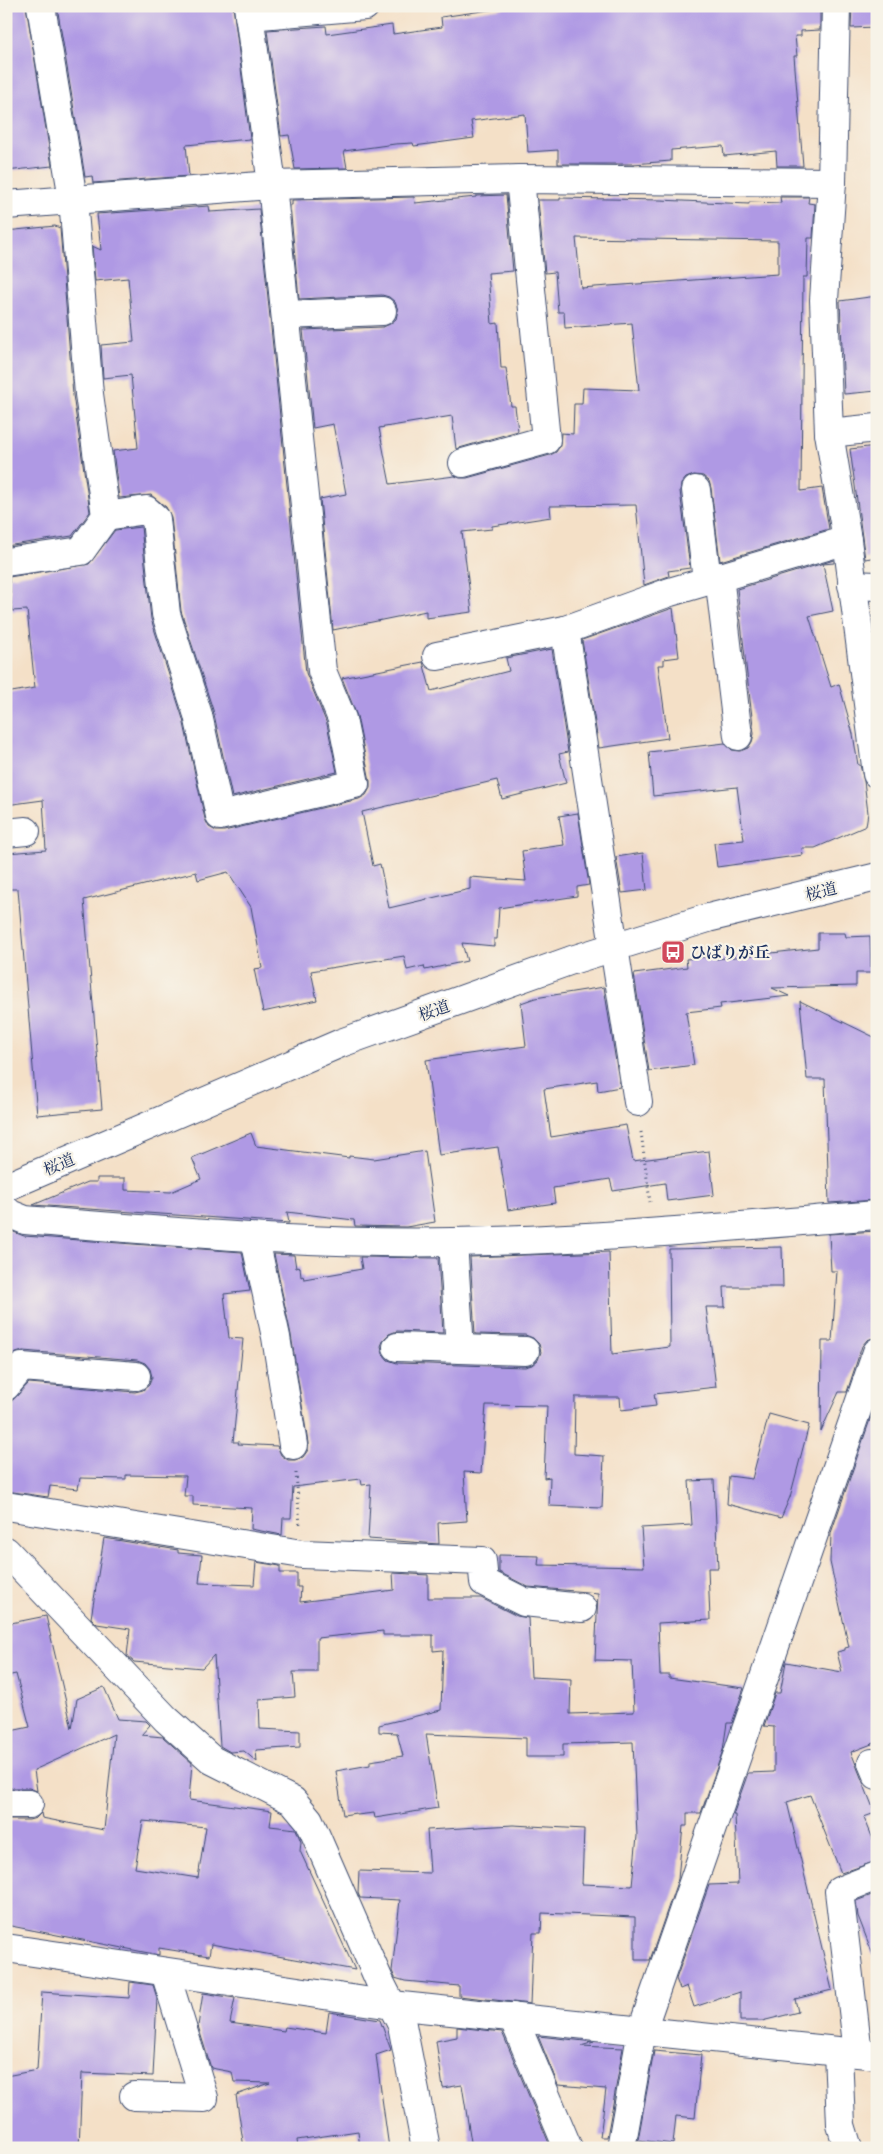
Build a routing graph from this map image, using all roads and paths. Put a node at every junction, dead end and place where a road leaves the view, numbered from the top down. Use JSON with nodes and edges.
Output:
{"nodes":[{"id":1,"x":41,"y":6,"type":"edge"},
{"id":2,"x":366,"y":6,"type":"edge"},
{"id":3,"x":836,"y":6,"type":"edge"},
{"id":4,"x":249,"y":11,"type":"edge"},
{"id":5,"x":520,"y":179,"type":"junction"},
{"id":6,"x":832,"y":182,"type":"junction"},
{"id":7,"x":272,"y":185,"type":"junction"},
{"id":8,"x":73,"y":199,"type":"junction"},
{"id":9,"x":6,"y":205,"type":"edge"},
{"id":10,"x":382,"y":311,"type":"dead end"},
{"id":11,"x":286,"y":315,"type":"junction"},
{"id":12,"x":877,"y":428,"type":"edge"},
{"id":13,"x":830,"y":433,"type":"junction"},
{"id":14,"x":463,"y":463,"type":"dead end"},
{"id":15,"x":696,"y":490,"type":"dead end"},
{"id":16,"x":106,"y":516,"type":"junction"},
{"id":17,"x":847,"y":540,"type":"junction"},
{"id":18,"x":6,"y":562,"type":"edge"},
{"id":19,"x":713,"y":578,"type":"junction"},
{"id":20,"x":864,"y":586,"type":"edge"},
{"id":21,"x":565,"y":630,"type":"junction"},
{"id":22,"x":437,"y":656,"type":"dead end"},
{"id":23,"x":738,"y":736,"type":"dead end"},
{"id":24,"x":877,"y":774,"type":"edge"},
{"id":25,"x":877,"y":877,"type":"edge"},
{"id":26,"x":613,"y":946,"type":"junction"},
{"id":27,"x":638,"y":1102,"type":"joint"},
{"id":28,"x":6,"y":1187,"type":"edge"},
{"id":29,"x":6,"y":1210,"type":"edge"},
{"id":30,"x":877,"y":1215,"type":"edge"},
{"id":31,"x":654,"y":1233,"type":"junction"},
{"id":32,"x":256,"y":1239,"type":"junction"},
{"id":33,"x":453,"y":1242,"type":"junction"},
{"id":34,"x":397,"y":1347,"type":"dead end"},
{"id":35,"x":460,"y":1349,"type":"junction"},
{"id":36,"x":524,"y":1351,"type":"dead end"},
{"id":37,"x":877,"y":1352,"type":"edge"},
{"id":38,"x":136,"y":1376,"type":"dead end"},
{"id":39,"x":6,"y":1386,"type":"edge"},
{"id":40,"x":294,"y":1445,"type":"joint"},
{"id":41,"x":6,"y":1506,"type":"edge"},
{"id":42,"x":6,"y":1551,"type":"edge"},
{"id":43,"x":302,"y":1554,"type":"junction"},
{"id":44,"x":582,"y":1608,"type":"dead end"},
{"id":45,"x":877,"y":1876,"type":"edge"},
{"id":46,"x":6,"y":1948,"type":"edge"},
{"id":47,"x":165,"y":1972,"type":"junction"},
{"id":48,"x":392,"y":2005,"type":"junction"},
{"id":49,"x":513,"y":2017,"type":"junction"},
{"id":50,"x":642,"y":2030,"type":"junction"},
{"id":51,"x":857,"y":2053,"type":"edge"},
{"id":52,"x":134,"y":2096,"type":"dead end"},
{"id":53,"x":426,"y":2148,"type":"edge"},
{"id":54,"x":568,"y":2148,"type":"edge"},
{"id":55,"x":621,"y":2148,"type":"edge"},
{"id":56,"x":848,"y":2148,"type":"edge"}],
"edges":[{"from":1,"to":8,"type":"street"},
{"from":2,"to":4,"type":"street"},
{"from":3,"to":6,"type":"street"},
{"from":4,"to":7,"type":"street"},
{"from":5,"to":6,"type":"street"},
{"from":5,"to":7,"type":"street"},
{"from":5,"to":14,"type":"street"},
{"from":6,"to":13,"type":"street"},
{"from":7,"to":8,"type":"street"},
{"from":7,"to":11,"type":"street"},
{"from":8,"to":9,"type":"street"},
{"from":8,"to":16,"type":"street"},
{"from":10,"to":11,"type":"street"},
{"from":11,"to":16,"type":"street"},
{"from":12,"to":13,"type":"street"},
{"from":13,"to":17,"type":"street"},
{"from":15,"to":19,"type":"street"},
{"from":16,"to":18,"type":"street"},
{"from":17,"to":19,"type":"street"},
{"from":17,"to":20,"type":"street"},
{"from":19,"to":21,"type":"street"},
{"from":19,"to":23,"type":"street"},
{"from":20,"to":24,"type":"street"},
{"from":21,"to":22,"type":"street"},
{"from":21,"to":26,"type":"street"},
{"from":25,"to":26,"type":"street","name":"桜道"},
{"from":26,"to":27,"type":"street"},
{"from":26,"to":28,"type":"street","name":"桜道"},
{"from":27,"to":31,"type":"path"},
{"from":29,"to":32,"type":"street"},
{"from":30,"to":31,"type":"street"},
{"from":31,"to":33,"type":"street"},
{"from":32,"to":33,"type":"street"},
{"from":32,"to":40,"type":"street"},
{"from":33,"to":35,"type":"street"},
{"from":34,"to":35,"type":"street"},
{"from":35,"to":36,"type":"street"},
{"from":37,"to":50,"type":"street"},
{"from":38,"to":39,"type":"street"},
{"from":40,"to":43,"type":"path"},
{"from":41,"to":43,"type":"street"},
{"from":42,"to":48,"type":"street"},
{"from":43,"to":44,"type":"street"},
{"from":45,"to":51,"type":"street"},
{"from":46,"to":47,"type":"street"},
{"from":47,"to":48,"type":"street"},
{"from":47,"to":52,"type":"street"},
{"from":48,"to":49,"type":"street"},
{"from":48,"to":53,"type":"street"},
{"from":49,"to":50,"type":"street"},
{"from":49,"to":54,"type":"street"},
{"from":50,"to":51,"type":"street"},
{"from":50,"to":55,"type":"street"},
{"from":51,"to":56,"type":"street"}]}
